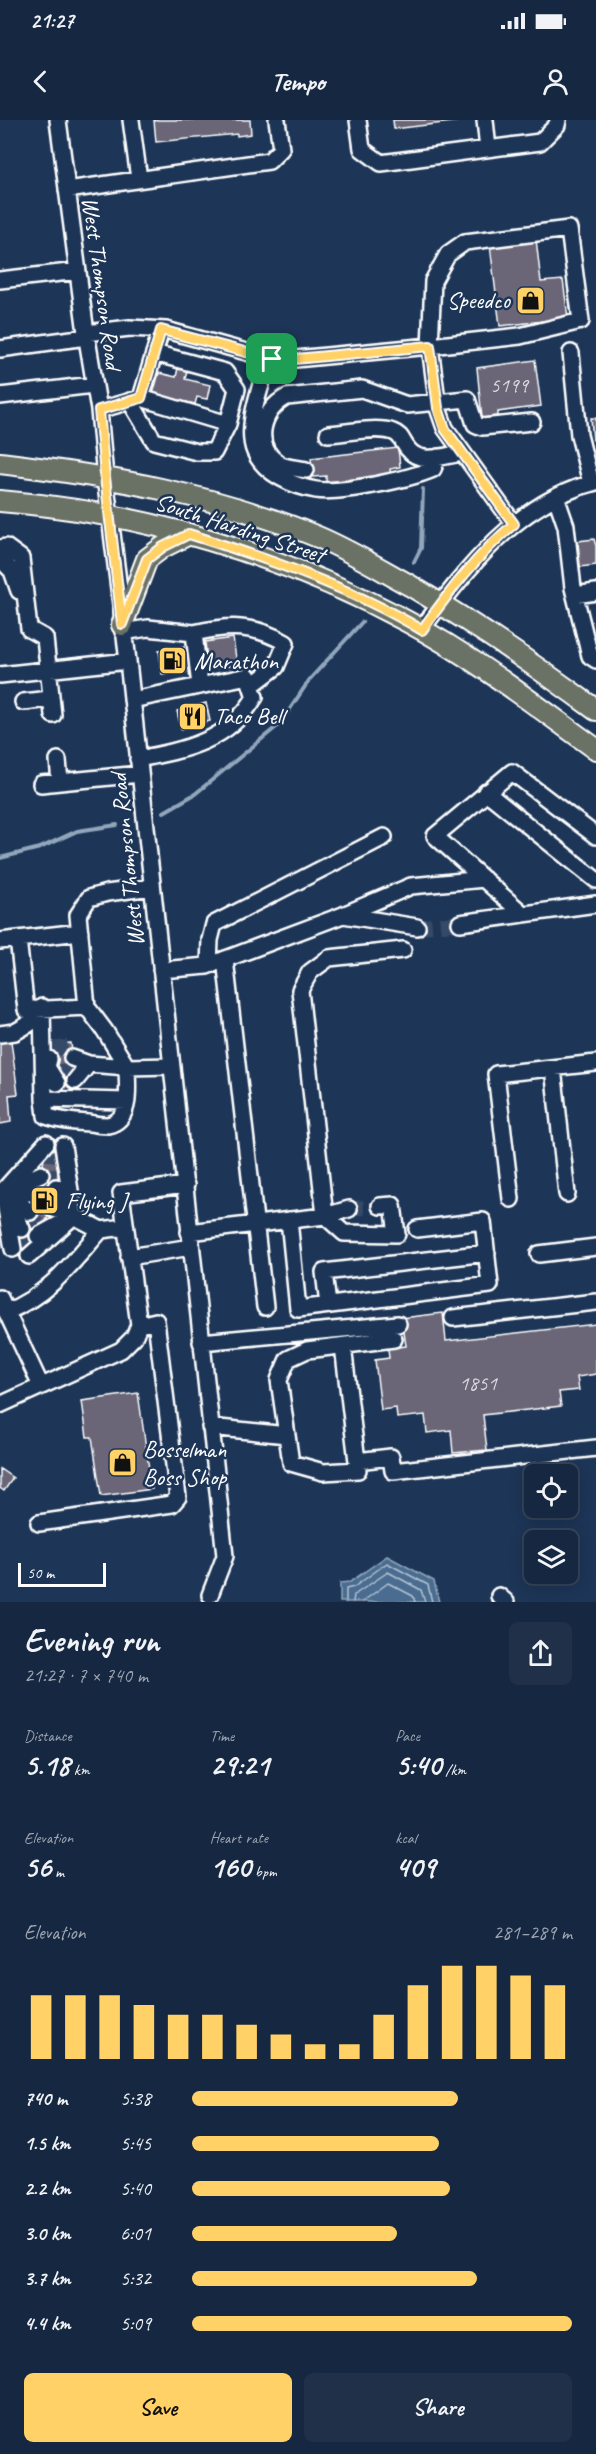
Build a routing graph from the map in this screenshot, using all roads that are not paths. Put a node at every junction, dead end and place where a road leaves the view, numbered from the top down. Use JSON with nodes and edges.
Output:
{"nodes":[{"id":1,"x":58,"y":120,"type":"edge"},
{"id":2,"x":131,"y":120,"type":"edge"},
{"id":3,"x":277,"y":120,"type":"edge"},
{"id":4,"x":358,"y":120,"type":"edge"},
{"id":5,"x":485,"y":120,"type":"edge"},
{"id":6,"x":558,"y":120,"type":"edge"},
{"id":7,"x":488,"y":149,"type":"junction"},
{"id":8,"x":139,"y":179,"type":"junction"},
{"id":9,"x":67,"y":190,"type":"junction"},
{"id":10,"x":78,"y":271,"type":"junction"},
{"id":11,"x":0,"y":280,"type":"edge"},
{"id":12,"x":161,"y":330,"type":"junction"},
{"id":13,"x":86,"y":335,"type":"junction"},
{"id":14,"x":430,"y":346,"type":"junction"},
{"id":15,"x":0,"y":349,"type":"edge"},
{"id":16,"x":154,"y":354,"type":"junction"},
{"id":17,"x":572,"y":354,"type":"dead end"},
{"id":18,"x":269,"y":358,"type":"junction"},
{"id":19,"x":93,"y":385,"type":"junction"},
{"id":20,"x":0,"y":396,"type":"edge"},
{"id":21,"x":135,"y":399,"type":"junction"},
{"id":22,"x":438,"y":402,"type":"junction"},
{"id":23,"x":99,"y":410,"type":"junction"},
{"id":24,"x":532,"y":422,"type":"dead end"},
{"id":25,"x":228,"y":424,"type":"junction"},
{"id":26,"x":328,"y":434,"type":"dead end"},
{"id":27,"x":461,"y":453,"type":"junction"},
{"id":28,"x":438,"y":457,"type":"junction"},
{"id":29,"x":0,"y":463,"type":"edge"},
{"id":30,"x":306,"y":470,"type":"dead end"},
{"id":31,"x":105,"y":477,"type":"junction"},
{"id":32,"x":594,"y":483,"type":"edge"},
{"id":33,"x":556,"y":497,"type":"junction"},
{"id":34,"x":0,"y":501,"type":"edge"},
{"id":35,"x":109,"y":514,"type":"junction"},
{"id":36,"x":514,"y":524,"type":"junction"},
{"id":37,"x":189,"y":534,"type":"junction"},
{"id":38,"x":0,"y":548,"type":"edge"},
{"id":39,"x":0,"y":559,"type":"edge"},
{"id":40,"x":0,"y":572,"type":"edge"},
{"id":41,"x":18,"y":588,"type":"junction"},
{"id":42,"x":596,"y":592,"type":"edge"},
{"id":43,"x":575,"y":595,"type":"junction"},
{"id":44,"x":441,"y":603,"type":"junction"},
{"id":45,"x":123,"y":628,"type":"junction"},
{"id":46,"x":29,"y":629,"type":"junction"},
{"id":47,"x":422,"y":630,"type":"junction"},
{"id":48,"x":194,"y":633,"type":"junction"},
{"id":49,"x":596,"y":660,"type":"edge"},
{"id":50,"x":128,"y":661,"type":"junction"},
{"id":51,"x":47,"y":669,"type":"junction"},
{"id":52,"x":0,"y":675,"type":"edge"},
{"id":53,"x":252,"y":685,"type":"junction"},
{"id":54,"x":200,"y":686,"type":"junction"},
{"id":55,"x":51,"y":699,"type":"junction"},
{"id":56,"x":132,"y":700,"type":"junction"},
{"id":57,"x":23,"y":702,"type":"dead end"},
{"id":58,"x":596,"y":710,"type":"edge"},
{"id":59,"x":53,"y":715,"type":"dead end"},
{"id":60,"x":596,"y":749,"type":"edge"},
{"id":61,"x":57,"y":760,"type":"dead end"},
{"id":62,"x":139,"y":767,"type":"junction"},
{"id":63,"x":60,"y":782,"type":"junction"},
{"id":64,"x":41,"y":784,"type":"dead end"},
{"id":65,"x":486,"y":792,"type":"junction"},
{"id":66,"x":596,"y":836,"type":"edge"},
{"id":67,"x":384,"y":837,"type":"dead end"},
{"id":68,"x":484,"y":879,"type":"junction"},
{"id":69,"x":596,"y":880,"type":"edge"},
{"id":70,"x":152,"y":886,"type":"junction"},
{"id":71,"x":596,"y":904,"type":"edge"},
{"id":72,"x":523,"y":914,"type":"junction"},
{"id":73,"x":343,"y":915,"type":"junction"},
{"id":74,"x":460,"y":923,"type":"tunnel mouth"},
{"id":75,"x":417,"y":927,"type":"tunnel mouth"},
{"id":76,"x":80,"y":932,"type":"junction"},
{"id":77,"x":18,"y":939,"type":"junction"},
{"id":78,"x":0,"y":941,"type":"edge"},
{"id":79,"x":403,"y":950,"type":"dead end"},
{"id":80,"x":225,"y":959,"type":"junction"},
{"id":81,"x":209,"y":965,"type":"junction"},
{"id":82,"x":161,"y":970,"type":"junction"},
{"id":83,"x":87,"y":1007,"type":"junction"},
{"id":84,"x":38,"y":1008,"type":"junction"},
{"id":85,"x":0,"y":1034,"type":"edge"},
{"id":86,"x":596,"y":1063,"type":"edge"},
{"id":87,"x":89,"y":1064,"type":"junction"},
{"id":88,"x":171,"y":1066,"type":"junction"},
{"id":89,"x":127,"y":1067,"type":"junction"},
{"id":90,"x":553,"y":1068,"type":"junction"},
{"id":91,"x":44,"y":1099,"type":"junction"},
{"id":92,"x":128,"y":1101,"type":"junction"},
{"id":93,"x":186,"y":1185,"type":"junction"},
{"id":94,"x":2,"y":1191,"type":"edge"},
{"id":95,"x":567,"y":1194,"type":"dead end"},
{"id":96,"x":33,"y":1197,"type":"junction"},
{"id":97,"x":511,"y":1199,"type":"dead end"},
{"id":98,"x":49,"y":1202,"type":"junction"},
{"id":99,"x":380,"y":1206,"type":"dead end"},
{"id":100,"x":349,"y":1209,"type":"tunnel mouth"},
{"id":101,"x":74,"y":1216,"type":"junction"},
{"id":102,"x":325,"y":1216,"type":"junction"},
{"id":103,"x":289,"y":1220,"type":"junction"},
{"id":104,"x":254,"y":1224,"type":"junction"},
{"id":105,"x":125,"y":1227,"type":"junction"},
{"id":106,"x":417,"y":1229,"type":"dead end"},
{"id":107,"x":101,"y":1230,"type":"junction"},
{"id":108,"x":190,"y":1239,"type":"junction"},
{"id":109,"x":596,"y":1247,"type":"edge"},
{"id":110,"x":487,"y":1253,"type":"junction"},
{"id":111,"x":539,"y":1254,"type":"dead end"},
{"id":112,"x":129,"y":1257,"type":"junction"},
{"id":113,"x":596,"y":1302,"type":"edge"},
{"id":114,"x":3,"y":1305,"type":"edge"},
{"id":115,"x":328,"y":1305,"type":"junction"},
{"id":116,"x":265,"y":1307,"type":"dead end"},
{"id":117,"x":453,"y":1318,"type":"dead end"},
{"id":118,"x":398,"y":1324,"type":"dead end"},
{"id":119,"x":139,"y":1325,"type":"junction"},
{"id":120,"x":394,"y":1339,"type":"dead end"},
{"id":121,"x":201,"y":1342,"type":"junction"},
{"id":122,"x":343,"y":1346,"type":"junction"},
{"id":123,"x":40,"y":1386,"type":"junction"},
{"id":124,"x":0,"y":1405,"type":"edge"},
{"id":125,"x":210,"y":1427,"type":"junction"},
{"id":126,"x":287,"y":1435,"type":"junction"},
{"id":127,"x":596,"y":1448,"type":"edge"},
{"id":128,"x":357,"y":1461,"type":"junction"},
{"id":129,"x":39,"y":1523,"type":"dead end"},
{"id":130,"x":210,"y":1595,"type":"dead end"}],
"edges":[{"from":1,"to":9,"type":"street","name":"West Thompson Road"},
{"from":2,"to":8,"type":"street"},
{"from":3,"to":8,"type":"street"},
{"from":4,"to":7,"type":"street"},
{"from":5,"to":7,"type":"street"},
{"from":6,"to":7,"type":"street"},
{"from":8,"to":9,"type":"street"},
{"from":9,"to":10,"type":"street","name":"West Thompson Road"},
{"from":10,"to":11,"type":"street"},
{"from":10,"to":13,"type":"street","name":"West Thompson Road"},
{"from":12,"to":13,"type":"street"},
{"from":12,"to":16,"type":"street"},
{"from":12,"to":18,"type":"street"},
{"from":13,"to":15,"type":"street"},
{"from":13,"to":19,"type":"street","name":"West Thompson Road"},
{"from":14,"to":14,"type":"street"},
{"from":14,"to":18,"type":"street"},
{"from":14,"to":22,"type":"street"},
{"from":16,"to":21,"type":"street"},
{"from":16,"to":25,"type":"street"},
{"from":17,"to":32,"type":"street"},
{"from":18,"to":28,"type":"street"},
{"from":19,"to":20,"type":"street"},
{"from":19,"to":23,"type":"street","name":"West Thompson Road"},
{"from":21,"to":23,"type":"street"},
{"from":21,"to":25,"type":"street"},
{"from":21,"to":25,"type":"street"},
{"from":22,"to":24,"type":"street"},
{"from":22,"to":27,"type":"street"},
{"from":22,"to":30,"type":"street"},
{"from":23,"to":31,"type":"street","name":"West Thompson Road"},
{"from":26,"to":28,"type":"street"},
{"from":27,"to":28,"type":"street"},
{"from":27,"to":36,"type":"street"},
{"from":29,"to":31,"type":"main road","name":"South Harding Street"},
{"from":31,"to":35,"type":"street","name":"West Thompson Road"},
{"from":31,"to":44,"type":"main road","name":"South Harding Street"},
{"from":32,"to":33,"type":"street"},
{"from":33,"to":36,"type":"street"},
{"from":33,"to":43,"type":"street"},
{"from":34,"to":35,"type":"main road","name":"South Harding Street"},
{"from":35,"to":37,"type":"main road","name":"South Harding Street"},
{"from":35,"to":45,"type":"street","name":"West Thompson Road"},
{"from":36,"to":44,"type":"street"},
{"from":37,"to":45,"type":"main road"},
{"from":37,"to":47,"type":"main road","name":"South Harding Street"},
{"from":38,"to":46,"type":"street"},
{"from":39,"to":41,"type":"street"},
{"from":40,"to":41,"type":"street"},
{"from":41,"to":46,"type":"street"},
{"from":42,"to":43,"type":"street"},
{"from":43,"to":49,"type":"street"},
{"from":44,"to":47,"type":"street"},
{"from":44,"to":58,"type":"main road","name":"South Harding Street"},
{"from":45,"to":48,"type":"street"},
{"from":45,"to":50,"type":"street","name":"West Thompson Road"},
{"from":46,"to":51,"type":"street"},
{"from":47,"to":60,"type":"main road","name":"South Harding Street"},
{"from":48,"to":53,"type":"street"},
{"from":48,"to":54,"type":"street"},
{"from":50,"to":51,"type":"street"},
{"from":50,"to":56,"type":"street","name":"West Thompson Road"},
{"from":51,"to":52,"type":"street"},
{"from":51,"to":55,"type":"street"},
{"from":53,"to":54,"type":"street"},
{"from":53,"to":62,"type":"street"},
{"from":54,"to":56,"type":"street"},
{"from":55,"to":57,"type":"street"},
{"from":55,"to":59,"type":"street"},
{"from":56,"to":62,"type":"street","name":"West Thompson Road"},
{"from":61,"to":63,"type":"street"},
{"from":62,"to":63,"type":"street"},
{"from":62,"to":70,"type":"street","name":"West Thompson Road"},
{"from":63,"to":64,"type":"street"},
{"from":65,"to":66,"type":"street"},
{"from":65,"to":68,"type":"street"},
{"from":65,"to":69,"type":"street"},
{"from":67,"to":81,"type":"street"},
{"from":68,"to":72,"type":"street"},
{"from":68,"to":73,"type":"street"},
{"from":70,"to":76,"type":"street"},
{"from":70,"to":82,"type":"street","name":"West Thompson Road"},
{"from":71,"to":72,"type":"street"},
{"from":72,"to":74,"type":"street"},
{"from":73,"to":75,"type":"street"},
{"from":73,"to":80,"type":"street"},
{"from":76,"to":77,"type":"street"},
{"from":76,"to":83,"type":"street"},
{"from":77,"to":78,"type":"street"},
{"from":77,"to":84,"type":"street"},
{"from":79,"to":102,"type":"street"},
{"from":80,"to":81,"type":"street"},
{"from":80,"to":104,"type":"street"},
{"from":81,"to":82,"type":"street"},
{"from":82,"to":88,"type":"street","name":"West Thompson Road"},
{"from":83,"to":84,"type":"street"},
{"from":83,"to":89,"type":"street"},
{"from":84,"to":85,"type":"street"},
{"from":84,"to":91,"type":"street"},
{"from":86,"to":90,"type":"street"},
{"from":87,"to":87,"type":"street"},
{"from":87,"to":89,"type":"street"},
{"from":88,"to":89,"type":"street"},
{"from":88,"to":93,"type":"street","name":"West Thompson Road"},
{"from":89,"to":92,"type":"street"},
{"from":90,"to":95,"type":"street"},
{"from":90,"to":97,"type":"street"},
{"from":91,"to":92,"type":"street"},
{"from":91,"to":92,"type":"street"},
{"from":93,"to":105,"type":"street"},
{"from":93,"to":108,"type":"street","name":"West Thompson Road"},
{"from":94,"to":96,"type":"street"},
{"from":94,"to":96,"type":"street"},
{"from":94,"to":96,"type":"street"},
{"from":94,"to":96,"type":"street"},
{"from":94,"to":96,"type":"street"},
{"from":98,"to":101,"type":"street"},
{"from":98,"to":101,"type":"street"},
{"from":98,"to":101,"type":"street"},
{"from":98,"to":101,"type":"street"},
{"from":98,"to":101,"type":"street"},
{"from":99,"to":102,"type":"street"},
{"from":100,"to":102,"type":"street"},
{"from":101,"to":107,"type":"street"},
{"from":102,"to":103,"type":"street"},
{"from":103,"to":104,"type":"street"},
{"from":103,"to":115,"type":"street"},
{"from":104,"to":108,"type":"street"},
{"from":104,"to":116,"type":"street"},
{"from":105,"to":107,"type":"street"},
{"from":105,"to":112,"type":"street"},
{"from":106,"to":110,"type":"street"},
{"from":107,"to":114,"type":"street"},
{"from":108,"to":112,"type":"street"},
{"from":108,"to":121,"type":"street","name":"West Thompson Road"},
{"from":109,"to":111,"type":"street"},
{"from":110,"to":115,"type":"street"},
{"from":110,"to":115,"type":"street"},
{"from":112,"to":119,"type":"street"},
{"from":113,"to":117,"type":"street"},
{"from":114,"to":123,"type":"street"},
{"from":118,"to":121,"type":"street"},
{"from":119,"to":123,"type":"street"},
{"from":119,"to":129,"type":"street"},
{"from":120,"to":122,"type":"street"},
{"from":121,"to":125,"type":"street","name":"West Thompson Road"},
{"from":122,"to":126,"type":"street"},
{"from":122,"to":128,"type":"street"},
{"from":123,"to":124,"type":"street"},
{"from":125,"to":126,"type":"street"},
{"from":125,"to":130,"type":"street","name":"West Thompson Road"},
{"from":126,"to":128,"type":"street"},
{"from":127,"to":128,"type":"street"}]}
